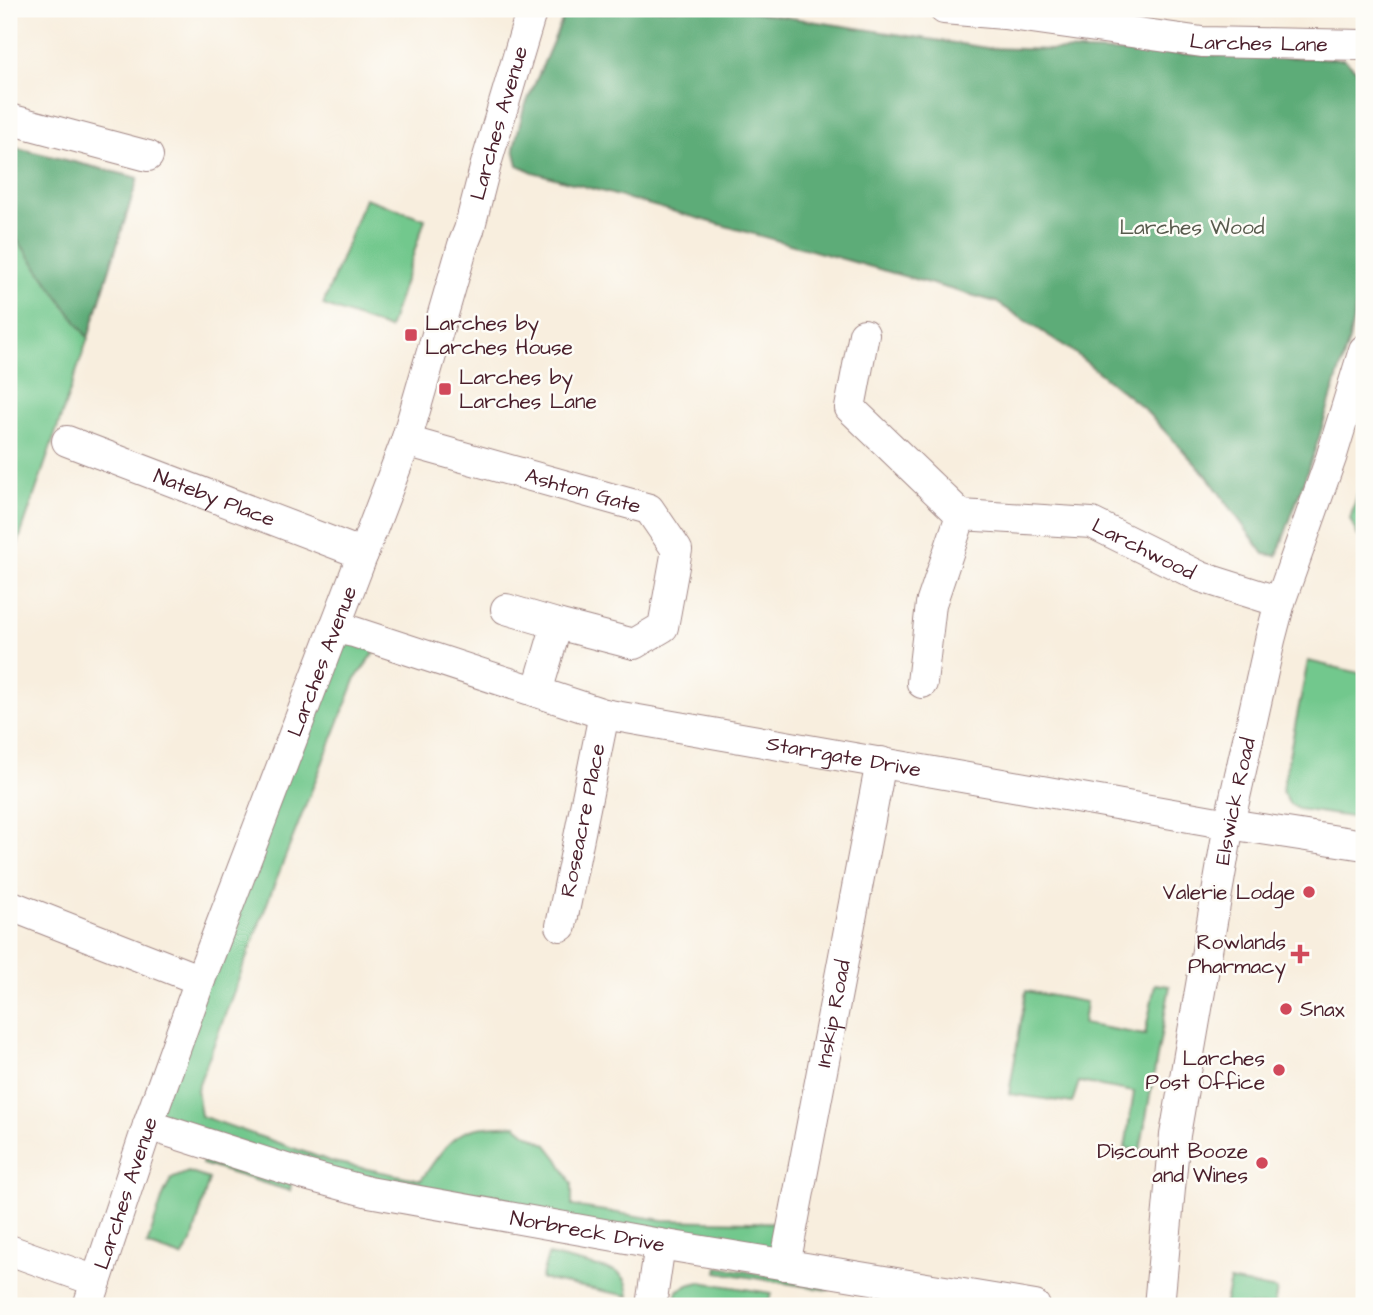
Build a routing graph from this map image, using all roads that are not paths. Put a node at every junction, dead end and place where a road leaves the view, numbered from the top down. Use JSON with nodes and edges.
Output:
{"nodes":[{"id":1,"x":532,"y":9,"type":"edge"},
{"id":2,"x":944,"y":9,"type":"edge"},
{"id":3,"x":1004,"y":11,"type":"edge"},
{"id":4,"x":1364,"y":45,"type":"edge"},
{"id":5,"x":9,"y":119,"type":"edge"},
{"id":6,"x":148,"y":156,"type":"dead end"},
{"id":7,"x":864,"y":334,"type":"dead end"},
{"id":8,"x":1364,"y":350,"type":"edge"},
{"id":9,"x":67,"y":441,"type":"dead end"},
{"id":10,"x":406,"y":441,"type":"junction"},
{"id":11,"x":961,"y":515,"type":"junction"},
{"id":12,"x":362,"y":554,"type":"junction"},
{"id":13,"x":1280,"y":602,"type":"junction"},
{"id":14,"x":506,"y":608,"type":"dead end"},
{"id":15,"x":557,"y":624,"type":"junction"},
{"id":16,"x":334,"y":628,"type":"junction"},
{"id":17,"x":922,"y":683,"type":"dead end"},
{"id":18,"x":537,"y":692,"type":"junction"},
{"id":19,"x":604,"y":714,"type":"junction"},
{"id":20,"x":881,"y":762,"type":"junction"},
{"id":21,"x":1228,"y":824,"type":"junction"},
{"id":22,"x":1364,"y":845,"type":"edge"},
{"id":23,"x":9,"y":905,"type":"edge"},
{"id":24,"x":561,"y":926,"type":"dead end"},
{"id":25,"x":200,"y":980,"type":"junction"},
{"id":26,"x":148,"y":1125,"type":"junction"},
{"id":27,"x":660,"y":1244,"type":"junction"},
{"id":28,"x":9,"y":1250,"type":"edge"},
{"id":29,"x":785,"y":1265,"type":"junction"},
{"id":30,"x":92,"y":1294,"type":"edge"},
{"id":31,"x":651,"y":1306,"type":"edge"},
{"id":32,"x":1035,"y":1306,"type":"edge"},
{"id":33,"x":1159,"y":1306,"type":"edge"}],
"edges":[{"from":1,"to":10,"type":"street","name":"Larches Avenue"},
{"from":2,"to":3,"type":"street","name":"Larches Lane"},
{"from":3,"to":4,"type":"street","name":"Larches Lane"},
{"from":5,"to":6,"type":"street"},
{"from":7,"to":11,"type":"street"},
{"from":8,"to":13,"type":"street","name":"Elswick Road"},
{"from":9,"to":12,"type":"street","name":"Nateby Place"},
{"from":10,"to":12,"type":"street","name":"Larches Avenue"},
{"from":10,"to":15,"type":"street","name":"Ashton Gate"},
{"from":11,"to":13,"type":"street","name":"Larchwood"},
{"from":11,"to":17,"type":"street"},
{"from":12,"to":16,"type":"street","name":"Larches Avenue"},
{"from":13,"to":21,"type":"street","name":"Elswick Road"},
{"from":14,"to":15,"type":"street","name":"Ashton Gate"},
{"from":15,"to":18,"type":"street"},
{"from":16,"to":18,"type":"street","name":"Starrgate Drive"},
{"from":16,"to":25,"type":"street","name":"Larches Avenue"},
{"from":18,"to":19,"type":"street","name":"Starrgate Drive"},
{"from":19,"to":20,"type":"street","name":"Starrgate Drive"},
{"from":19,"to":24,"type":"street","name":"Roseacre Place"},
{"from":20,"to":21,"type":"street","name":"Starrgate Drive"},
{"from":20,"to":29,"type":"street","name":"Inskip Road"},
{"from":21,"to":22,"type":"street","name":"Starrgate Drive"},
{"from":21,"to":33,"type":"street","name":"Elswick Road"},
{"from":23,"to":25,"type":"street"},
{"from":25,"to":26,"type":"street","name":"Larches Avenue"},
{"from":26,"to":27,"type":"street","name":"Norbreck Drive"},
{"from":26,"to":30,"type":"street","name":"Larches Avenue"},
{"from":27,"to":29,"type":"street","name":"Norbreck Drive"},
{"from":27,"to":31,"type":"street"},
{"from":28,"to":30,"type":"street"},
{"from":29,"to":32,"type":"street","name":"Norbreck Drive"}]}
